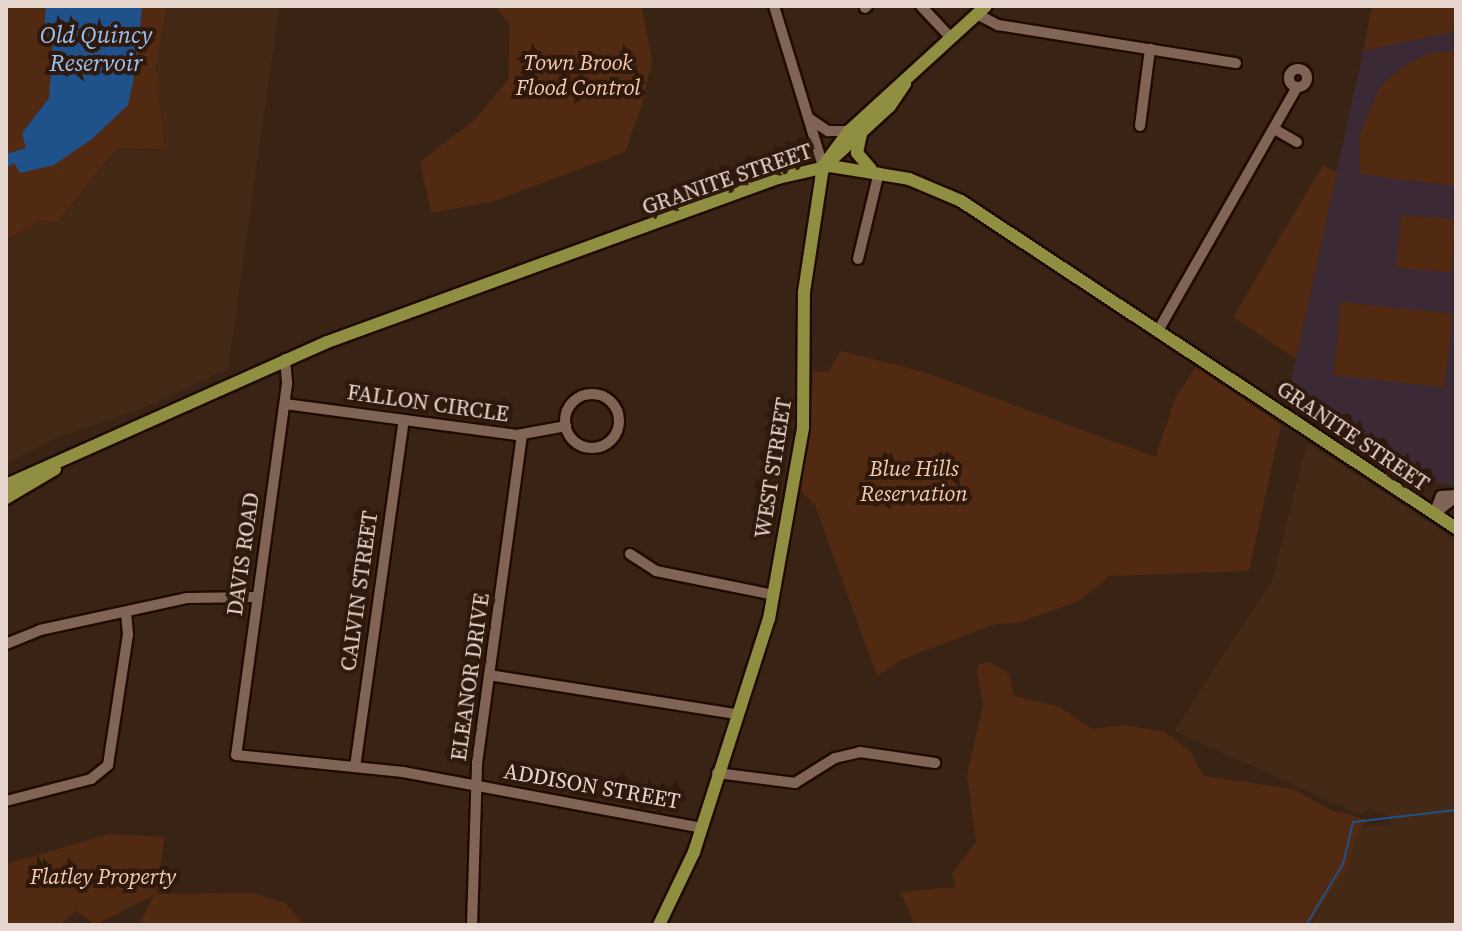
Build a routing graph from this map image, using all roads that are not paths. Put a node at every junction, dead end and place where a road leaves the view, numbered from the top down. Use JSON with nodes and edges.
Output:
{"nodes":[{"id":1,"x":774,"y":6,"type":"edge"},
{"id":2,"x":921,"y":6,"type":"edge"},
{"id":3,"x":982,"y":10,"type":"edge"},
{"id":4,"x":951,"y":38,"type":"junction"},
{"id":5,"x":1150,"y":49,"type":"junction"},
{"id":6,"x":1236,"y":63,"type":"dead end"},
{"id":7,"x":1296,"y":89,"type":"dead end"},
{"id":8,"x":809,"y":117,"type":"junction"},
{"id":9,"x":1140,"y":126,"type":"dead end"},
{"id":10,"x":1276,"y":130,"type":"junction"},
{"id":11,"x":855,"y":132,"type":"junction"},
{"id":12,"x":1297,"y":142,"type":"dead end"},
{"id":13,"x":823,"y":166,"type":"junction"},
{"id":14,"x":876,"y":172,"type":"junction"},
{"id":15,"x":858,"y":259,"type":"dead end"},
{"id":16,"x":1159,"y":329,"type":"junction"},
{"id":17,"x":285,"y":359,"type":"junction"},
{"id":18,"x":285,"y":404,"type":"junction"},
{"id":19,"x":404,"y":420,"type":"junction"},
{"id":20,"x":566,"y":426,"type":"junction"},
{"id":21,"x":522,"y":435,"type":"junction"},
{"id":22,"x":92,"y":447,"type":"junction"},
{"id":23,"x":6,"y":485,"type":"edge"},
{"id":24,"x":1456,"y":496,"type":"edge"},
{"id":25,"x":6,"y":498,"type":"edge"},
{"id":26,"x":1434,"y":514,"type":"junction"},
{"id":27,"x":1456,"y":528,"type":"edge"},
{"id":28,"x":630,"y":554,"type":"dead end"},
{"id":29,"x":774,"y":595,"type":"junction"},
{"id":30,"x":257,"y":597,"type":"junction"},
{"id":31,"x":126,"y":612,"type":"junction"},
{"id":32,"x":6,"y":644,"type":"edge"},
{"id":33,"x":489,"y":675,"type":"junction"},
{"id":34,"x":736,"y":714,"type":"junction"},
{"id":35,"x":236,"y":755,"type":"joint"},
{"id":36,"x":935,"y":763,"type":"dead end"},
{"id":37,"x":355,"y":767,"type":"junction"},
{"id":38,"x":717,"y":773,"type":"junction"},
{"id":39,"x":476,"y":786,"type":"junction"},
{"id":40,"x":6,"y":801,"type":"edge"},
{"id":41,"x":702,"y":828,"type":"junction"},
{"id":42,"x":472,"y":925,"type":"edge"},
{"id":43,"x":659,"y":925,"type":"edge"}],
"edges":[{"from":1,"to":8,"type":"street","name":"WEST STREET"},
{"from":2,"to":4,"type":"street"},
{"from":3,"to":4,"type":"main road"},
{"from":3,"to":5,"type":"street"},
{"from":4,"to":11,"type":"main road"},
{"from":5,"to":6,"type":"street"},
{"from":5,"to":9,"type":"street"},
{"from":7,"to":10,"type":"street"},
{"from":8,"to":11,"type":"street"},
{"from":8,"to":13,"type":"street","name":"WEST STREET"},
{"from":10,"to":12,"type":"street"},
{"from":10,"to":16,"type":"street"},
{"from":11,"to":13,"type":"main road"},
{"from":11,"to":14,"type":"main road"},
{"from":13,"to":14,"type":"main road","name":"GRANITE STREET"},
{"from":13,"to":17,"type":"main road","name":"GRANITE STREET"},
{"from":13,"to":29,"type":"main road","name":"WEST STREET"},
{"from":14,"to":15,"type":"street"},
{"from":14,"to":16,"type":"main road","name":"GRANITE STREET"},
{"from":16,"to":26,"type":"main road","name":"GRANITE STREET"},
{"from":17,"to":18,"type":"street","name":"DAVIS ROAD"},
{"from":17,"to":22,"type":"main road","name":"GRANITE STREET"},
{"from":18,"to":19,"type":"street","name":"FALLON CIRCLE"},
{"from":18,"to":30,"type":"street","name":"DAVIS ROAD"},
{"from":19,"to":21,"type":"street","name":"FALLON CIRCLE"},
{"from":19,"to":37,"type":"street","name":"CALVIN STREET"},
{"from":20,"to":20,"type":"street"},
{"from":20,"to":21,"type":"street","name":"FALLON CIRCLE"},
{"from":21,"to":33,"type":"street","name":"ELEANOR DRIVE"},
{"from":22,"to":23,"type":"main road","name":"GRANITE STREET"},
{"from":22,"to":25,"type":"main road","name":"GRANITE STREET"},
{"from":24,"to":26,"type":"street"},
{"from":26,"to":27,"type":"main road","name":"GRANITE STREET"},
{"from":28,"to":29,"type":"street"},
{"from":29,"to":34,"type":"main road","name":"WEST STREET"},
{"from":30,"to":31,"type":"street"},
{"from":30,"to":35,"type":"street","name":"DAVIS ROAD"},
{"from":31,"to":32,"type":"street"},
{"from":31,"to":40,"type":"street"},
{"from":33,"to":34,"type":"street"},
{"from":33,"to":39,"type":"street","name":"ELEANOR DRIVE"},
{"from":34,"to":38,"type":"main road","name":"WEST STREET"},
{"from":35,"to":37,"type":"street","name":"ADDISON STREET"},
{"from":36,"to":38,"type":"street"},
{"from":37,"to":39,"type":"street","name":"ADDISON STREET"},
{"from":38,"to":41,"type":"main road","name":"WEST STREET"},
{"from":39,"to":41,"type":"street","name":"ADDISON STREET"},
{"from":39,"to":42,"type":"street","name":"ELEANOR DRIVE"},
{"from":41,"to":43,"type":"main road","name":"WEST STREET"}]}
